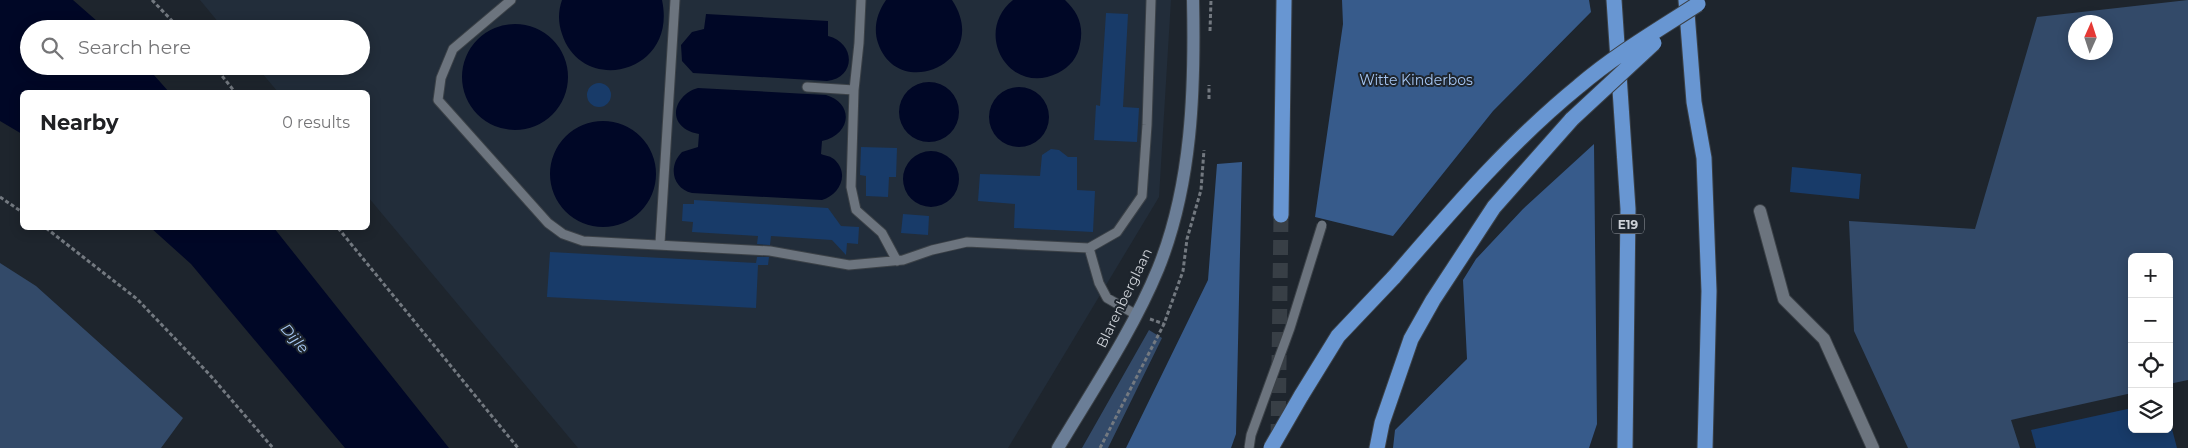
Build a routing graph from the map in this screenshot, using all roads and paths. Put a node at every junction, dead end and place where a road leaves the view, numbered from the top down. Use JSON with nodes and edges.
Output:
{"nodes":[{"id":1,"x":152,"y":0,"type":"edge"},
{"id":2,"x":511,"y":0,"type":"edge"},
{"id":3,"x":675,"y":0,"type":"edge"},
{"id":4,"x":861,"y":0,"type":"edge"},
{"id":5,"x":1150,"y":0,"type":"edge"},
{"id":6,"x":1193,"y":0,"type":"edge"},
{"id":7,"x":1284,"y":0,"type":"edge"},
{"id":8,"x":1614,"y":0,"type":"edge"},
{"id":9,"x":1696,"y":1,"type":"edge"},
{"id":10,"x":171,"y":20,"type":"edge"},
{"id":11,"x":221,"y":75,"type":"edge"},
{"id":12,"x":807,"y":87,"type":"dead end"},
{"id":13,"x":233,"y":90,"type":"edge"},
{"id":14,"x":854,"y":90,"type":"junction"},
{"id":15,"x":0,"y":197,"type":"edge"},
{"id":16,"x":20,"y":211,"type":"edge"},
{"id":17,"x":1760,"y":212,"type":"dead end"},
{"id":18,"x":1281,"y":215,"type":"tunnel mouth"},
{"id":19,"x":1322,"y":225,"type":"dead end"},
{"id":20,"x":49,"y":230,"type":"edge"},
{"id":21,"x":340,"y":230,"type":"edge"},
{"id":22,"x":660,"y":244,"type":"junction"},
{"id":23,"x":1088,"y":248,"type":"junction"},
{"id":24,"x":897,"y":261,"type":"junction"},
{"id":25,"x":1136,"y":314,"type":"junction"},
{"id":26,"x":1149,"y":318,"type":"dead end"},
{"id":27,"x":273,"y":448,"type":"edge"},
{"id":28,"x":518,"y":448,"type":"edge"},
{"id":29,"x":1058,"y":448,"type":"edge"},
{"id":30,"x":1100,"y":448,"type":"edge"},
{"id":31,"x":1249,"y":448,"type":"edge"},
{"id":32,"x":1270,"y":448,"type":"edge"},
{"id":33,"x":1377,"y":448,"type":"edge"},
{"id":34,"x":1626,"y":448,"type":"edge"},
{"id":35,"x":1705,"y":448,"type":"edge"},
{"id":36,"x":1873,"y":448,"type":"edge"}],
"edges":[{"from":1,"to":10,"type":"path"},
{"from":2,"to":22,"type":"lane"},
{"from":3,"to":22,"type":"lane"},
{"from":4,"to":14,"type":"lane"},
{"from":5,"to":23,"type":"lane"},
{"from":6,"to":25,"type":"street","name":"Blarenberglaan"},
{"from":7,"to":18,"type":"highway"},
{"from":8,"to":34,"type":"highway","number":"E19"},
{"from":9,"to":32,"type":"highway","bridge":true},
{"from":9,"to":33,"type":"highway","bridge":true},
{"from":9,"to":35,"type":"highway"},
{"from":11,"to":13,"type":"path"},
{"from":12,"to":14,"type":"lane"},
{"from":14,"to":24,"type":"lane"},
{"from":15,"to":16,"type":"path"},
{"from":17,"to":36,"type":"street"},
{"from":19,"to":31,"type":"lane","bridge":true},
{"from":20,"to":27,"type":"path"},
{"from":21,"to":28,"type":"path"},
{"from":22,"to":24,"type":"lane"},
{"from":23,"to":24,"type":"lane"},
{"from":23,"to":25,"type":"lane"},
{"from":25,"to":29,"type":"street","name":"Blarenberglaan"},
{"from":26,"to":30,"type":"path"}]}
